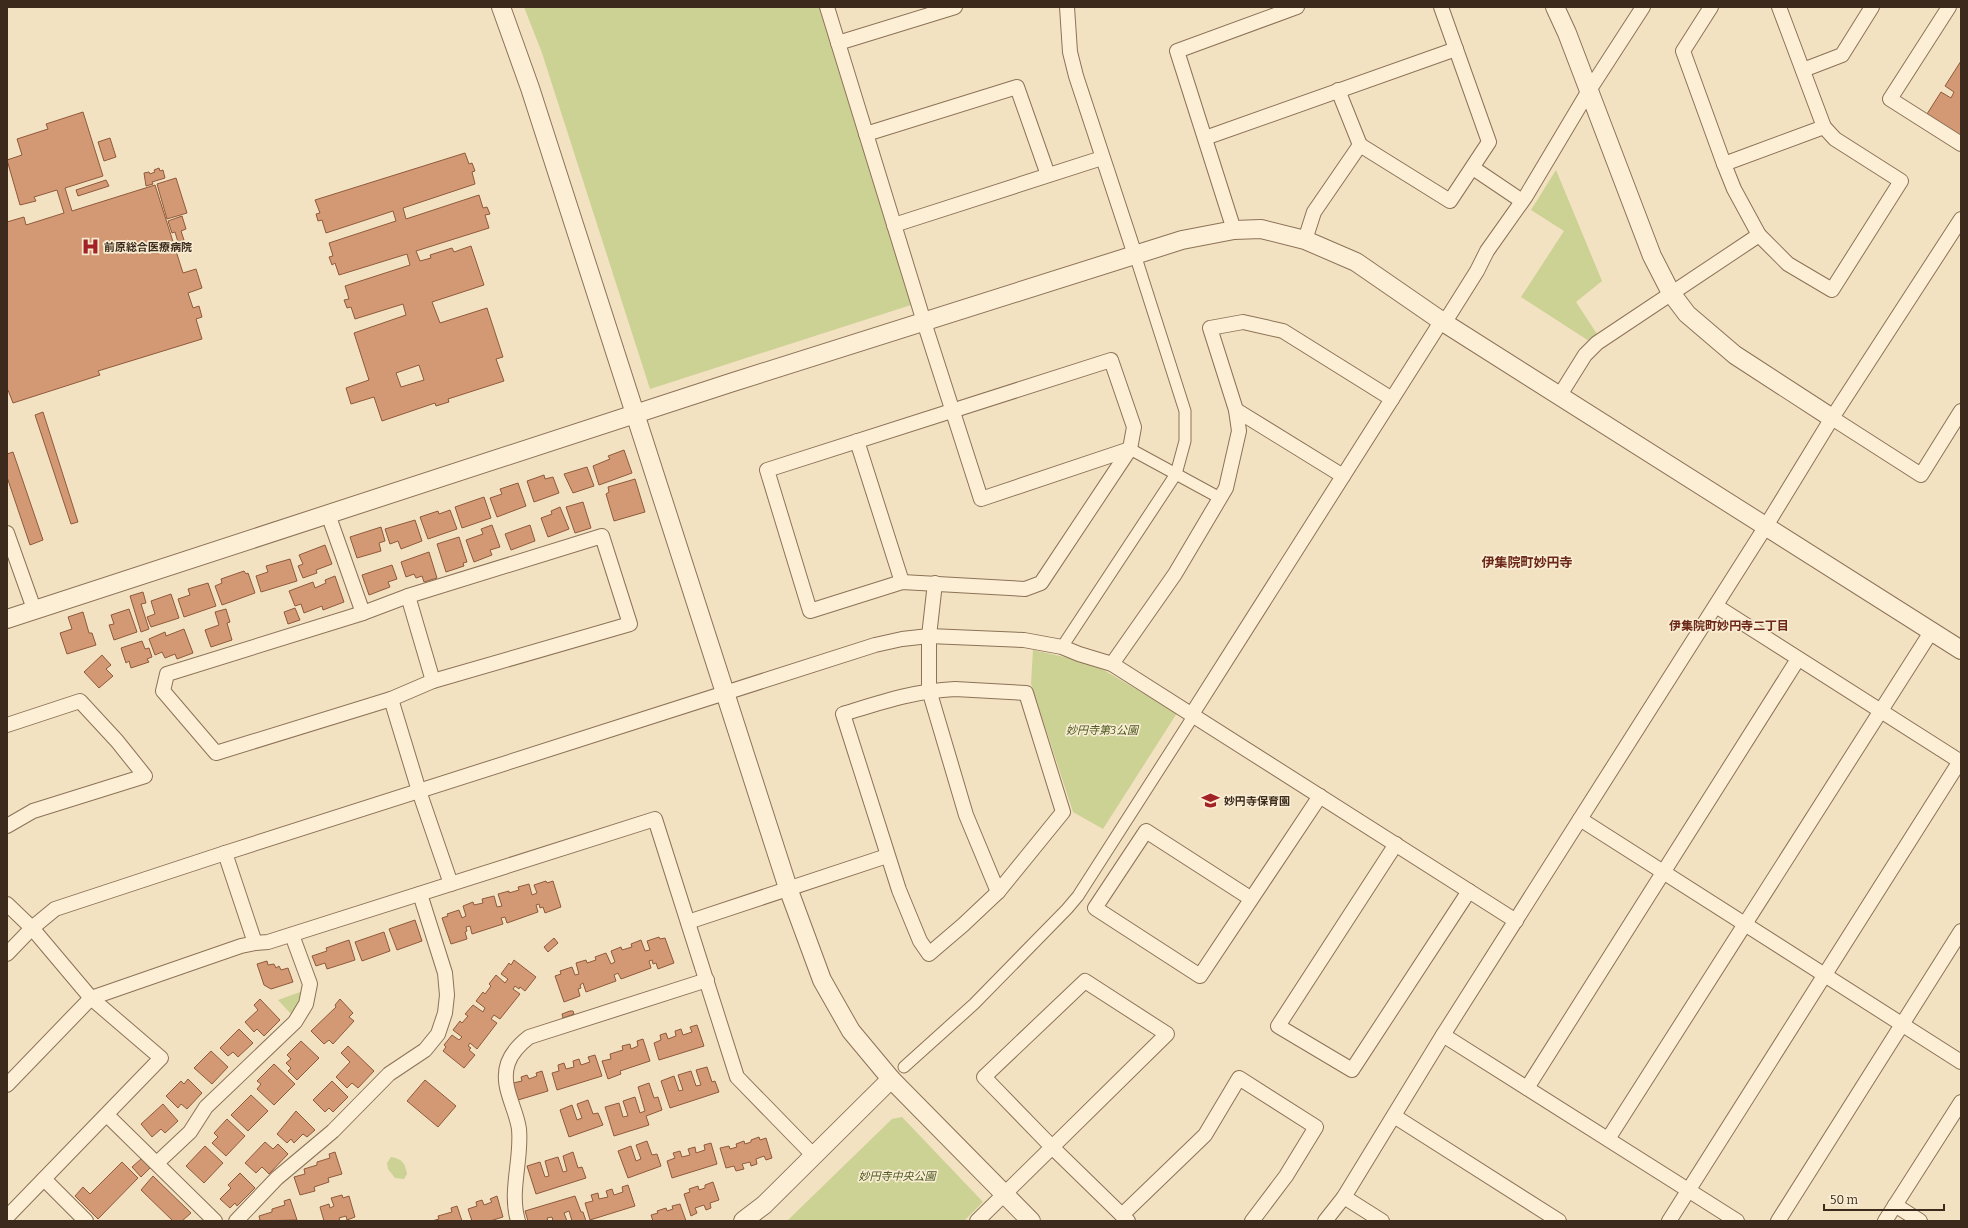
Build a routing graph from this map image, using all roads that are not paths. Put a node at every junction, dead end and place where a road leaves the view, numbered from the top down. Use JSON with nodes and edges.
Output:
{"nodes":[{"id":1,"x":501,"y":7,"type":"edge"},
{"id":2,"x":827,"y":7,"type":"edge"},
{"id":3,"x":955,"y":7,"type":"edge"},
{"id":4,"x":1067,"y":7,"type":"edge"},
{"id":5,"x":1441,"y":7,"type":"edge"},
{"id":6,"x":1555,"y":7,"type":"edge"},
{"id":7,"x":1643,"y":7,"type":"edge"},
{"id":8,"x":1711,"y":7,"type":"edge"},
{"id":9,"x":1779,"y":7,"type":"edge"},
{"id":10,"x":1872,"y":7,"type":"edge"},
{"id":11,"x":1949,"y":7,"type":"edge"},
{"id":12,"x":1292,"y":8,"type":"edge"},
{"id":13,"x":924,"y":12,"type":"edge"},
{"id":14,"x":838,"y":43,"type":"junction"},
{"id":15,"x":1456,"y":49,"type":"junction"},
{"id":16,"x":1803,"y":70,"type":"junction"},
{"id":17,"x":1338,"y":90,"type":"junction"},
{"id":18,"x":1588,"y":92,"type":"junction"},
{"id":19,"x":1824,"y":127,"type":"junction"},
{"id":20,"x":866,"y":134,"type":"junction"},
{"id":21,"x":1205,"y":138,"type":"junction"},
{"id":22,"x":1961,"y":144,"type":"edge"},
{"id":23,"x":1360,"y":145,"type":"junction"},
{"id":24,"x":1102,"y":158,"type":"junction"},
{"id":25,"x":1724,"y":164,"type":"junction"},
{"id":26,"x":1472,"y":168,"type":"junction"},
{"id":27,"x":1048,"y":175,"type":"junction"},
{"id":28,"x":1522,"y":201,"type":"junction"},
{"id":29,"x":1961,"y":219,"type":"edge"},
{"id":30,"x":894,"y":225,"type":"junction"},
{"id":31,"x":1234,"y":230,"type":"junction"},
{"id":32,"x":1759,"y":235,"type":"junction"},
{"id":33,"x":1305,"y":240,"type":"junction"},
{"id":34,"x":1136,"y":259,"type":"junction"},
{"id":35,"x":1670,"y":293,"type":"junction"},
{"id":36,"x":924,"y":322,"type":"junction"},
{"id":37,"x":1443,"y":322,"type":"junction"},
{"id":38,"x":1560,"y":395,"type":"junction"},
{"id":39,"x":1392,"y":399,"type":"junction"},
{"id":40,"x":953,"y":410,"type":"junction"},
{"id":41,"x":1236,"y":410,"type":"junction"},
{"id":42,"x":1961,"y":411,"type":"edge"},
{"id":43,"x":635,"y":415,"type":"junction"},
{"id":44,"x":1832,"y":418,"type":"junction"},
{"id":45,"x":857,"y":441,"type":"junction"},
{"id":46,"x":1130,"y":449,"type":"junction"},
{"id":47,"x":1176,"y":474,"type":"junction"},
{"id":48,"x":1343,"y":476,"type":"junction"},
{"id":49,"x":1220,"y":498,"type":"junction"},
{"id":50,"x":328,"y":514,"type":"junction"},
{"id":51,"x":1766,"y":526,"type":"junction"},
{"id":52,"x":7,"y":533,"type":"edge"},
{"id":53,"x":902,"y":582,"type":"junction"},
{"id":54,"x":935,"y":584,"type":"junction"},
{"id":55,"x":408,"y":596,"type":"junction"},
{"id":56,"x":1716,"y":606,"type":"junction"},
{"id":57,"x":34,"y":609,"type":"junction"},
{"id":58,"x":363,"y":613,"type":"junction"},
{"id":59,"x":7,"y":619,"type":"edge"},
{"id":60,"x":1931,"y":632,"type":"junction"},
{"id":61,"x":929,"y":636,"type":"junction"},
{"id":62,"x":1062,"y":647,"type":"junction"},
{"id":63,"x":1961,"y":650,"type":"edge"},
{"id":64,"x":1798,"y":659,"type":"junction"},
{"id":65,"x":1112,"y":664,"type":"junction"},
{"id":66,"x":433,"y":681,"type":"junction"},
{"id":67,"x":929,"y":690,"type":"junction"},
{"id":68,"x":725,"y":693,"type":"junction"},
{"id":69,"x":391,"y":699,"type":"junction"},
{"id":70,"x":1881,"y":711,"type":"junction"},
{"id":71,"x":1193,"y":714,"type":"junction"},
{"id":72,"x":7,"y":725,"type":"edge"},
{"id":73,"x":1960,"y":761,"type":"edge"},
{"id":74,"x":419,"y":791,"type":"junction"},
{"id":75,"x":1320,"y":796,"type":"junction"},
{"id":76,"x":1580,"y":819,"type":"junction"},
{"id":77,"x":7,"y":826,"type":"edge"},
{"id":78,"x":1396,"y":844,"type":"junction"},
{"id":79,"x":225,"y":853,"type":"junction"},
{"id":80,"x":887,"y":856,"type":"junction"},
{"id":81,"x":1663,"y":872,"type":"junction"},
{"id":82,"x":451,"y":884,"type":"junction"},
{"id":83,"x":788,"y":888,"type":"junction"},
{"id":84,"x":1469,"y":891,"type":"junction"},
{"id":85,"x":998,"y":892,"type":"junction"},
{"id":86,"x":420,"y":894,"type":"junction"},
{"id":87,"x":1250,"y":898,"type":"junction"},
{"id":88,"x":7,"y":904,"type":"edge"},
{"id":89,"x":1516,"y":921,"type":"junction"},
{"id":90,"x":688,"y":922,"type":"junction"},
{"id":91,"x":1745,"y":924,"type":"junction"},
{"id":92,"x":32,"y":928,"type":"junction"},
{"id":93,"x":1961,"y":931,"type":"edge"},
{"id":94,"x":292,"y":935,"type":"junction"},
{"id":95,"x":255,"y":943,"type":"junction"},
{"id":96,"x":7,"y":954,"type":"edge"},
{"id":97,"x":1824,"y":975,"type":"junction"},
{"id":98,"x":707,"y":980,"type":"junction"},
{"id":99,"x":91,"y":998,"type":"junction"},
{"id":100,"x":1902,"y":1024,"type":"junction"},
{"id":101,"x":1443,"y":1035,"type":"junction"},
{"id":102,"x":1961,"y":1062,"type":"edge"},
{"id":103,"x":898,"y":1073,"type":"junction"},
{"id":104,"x":7,"y":1085,"type":"edge"},
{"id":105,"x":1526,"y":1088,"type":"junction"},
{"id":106,"x":1961,"y":1102,"type":"edge"},
{"id":107,"x":107,"y":1115,"type":"junction"},
{"id":108,"x":1394,"y":1116,"type":"junction"},
{"id":109,"x":1608,"y":1139,"type":"junction"},
{"id":110,"x":1052,"y":1147,"type":"junction"},
{"id":111,"x":814,"y":1156,"type":"junction"},
{"id":112,"x":157,"y":1163,"type":"junction"},
{"id":113,"x":44,"y":1179,"type":"junction"},
{"id":114,"x":1689,"y":1190,"type":"junction"},
{"id":115,"x":1004,"y":1194,"type":"junction"},
{"id":116,"x":1344,"y":1197,"type":"junction"},
{"id":117,"x":1895,"y":1205,"type":"junction"},
{"id":118,"x":7,"y":1217,"type":"edge"},
{"id":119,"x":1125,"y":1218,"type":"edge"},
{"id":120,"x":86,"y":1221,"type":"edge"},
{"id":121,"x":215,"y":1221,"type":"edge"},
{"id":122,"x":236,"y":1221,"type":"edge"},
{"id":123,"x":518,"y":1221,"type":"edge"},
{"id":124,"x":743,"y":1221,"type":"edge"},
{"id":125,"x":977,"y":1221,"type":"edge"},
{"id":126,"x":1031,"y":1221,"type":"edge"},
{"id":127,"x":1252,"y":1221,"type":"edge"},
{"id":128,"x":1325,"y":1221,"type":"edge"},
{"id":129,"x":1382,"y":1221,"type":"edge"},
{"id":130,"x":1559,"y":1221,"type":"edge"},
{"id":131,"x":1669,"y":1221,"type":"edge"},
{"id":132,"x":1737,"y":1221,"type":"edge"},
{"id":133,"x":1778,"y":1221,"type":"edge"},
{"id":134,"x":1885,"y":1221,"type":"edge"},
{"id":135,"x":1920,"y":1221,"type":"edge"}],
"edges":[{"from":1,"to":43,"type":"street"},
{"from":2,"to":14,"type":"street"},
{"from":3,"to":13,"type":"street"},
{"from":4,"to":24,"type":"street"},
{"from":5,"to":15,"type":"street"},
{"from":6,"to":18,"type":"street"},
{"from":7,"to":18,"type":"street"},
{"from":8,"to":25,"type":"street"},
{"from":9,"to":16,"type":"street"},
{"from":10,"to":16,"type":"street"},
{"from":11,"to":22,"type":"street"},
{"from":12,"to":21,"type":"street"},
{"from":13,"to":14,"type":"street"},
{"from":14,"to":20,"type":"street"},
{"from":15,"to":17,"type":"street"},
{"from":15,"to":26,"type":"street"},
{"from":16,"to":19,"type":"street"},
{"from":17,"to":21,"type":"street"},
{"from":17,"to":23,"type":"street"},
{"from":18,"to":28,"type":"street"},
{"from":18,"to":35,"type":"street"},
{"from":19,"to":25,"type":"street"},
{"from":19,"to":32,"type":"street"},
{"from":20,"to":27,"type":"street"},
{"from":20,"to":30,"type":"street"},
{"from":21,"to":31,"type":"street"},
{"from":23,"to":26,"type":"street"},
{"from":23,"to":33,"type":"street"},
{"from":24,"to":27,"type":"street"},
{"from":24,"to":34,"type":"street"},
{"from":25,"to":32,"type":"street"},
{"from":26,"to":28,"type":"street"},
{"from":27,"to":30,"type":"street"},
{"from":28,"to":37,"type":"street"},
{"from":29,"to":44,"type":"street"},
{"from":30,"to":36,"type":"street"},
{"from":31,"to":33,"type":"street"},
{"from":31,"to":34,"type":"street"},
{"from":32,"to":35,"type":"street"},
{"from":33,"to":37,"type":"street"},
{"from":34,"to":36,"type":"street"},
{"from":34,"to":47,"type":"street"},
{"from":35,"to":38,"type":"street"},
{"from":35,"to":44,"type":"street"},
{"from":36,"to":40,"type":"street"},
{"from":36,"to":43,"type":"street"},
{"from":37,"to":38,"type":"street"},
{"from":37,"to":39,"type":"street"},
{"from":38,"to":51,"type":"street"},
{"from":39,"to":41,"type":"street"},
{"from":39,"to":48,"type":"street"},
{"from":40,"to":45,"type":"street"},
{"from":40,"to":46,"type":"street"},
{"from":40,"to":46,"type":"street"},
{"from":41,"to":48,"type":"street"},
{"from":41,"to":49,"type":"street"},
{"from":42,"to":44,"type":"street"},
{"from":43,"to":50,"type":"street"},
{"from":43,"to":68,"type":"street"},
{"from":44,"to":51,"type":"street"},
{"from":45,"to":53,"type":"street"},
{"from":45,"to":53,"type":"street"},
{"from":46,"to":47,"type":"street"},
{"from":46,"to":54,"type":"street"},
{"from":47,"to":49,"type":"street"},
{"from":47,"to":62,"type":"street"},
{"from":48,"to":71,"type":"street"},
{"from":49,"to":65,"type":"street"},
{"from":50,"to":57,"type":"street"},
{"from":50,"to":58,"type":"street"},
{"from":51,"to":56,"type":"street"},
{"from":51,"to":60,"type":"street"},
{"from":52,"to":57,"type":"street"},
{"from":53,"to":54,"type":"street"},
{"from":54,"to":61,"type":"street"},
{"from":55,"to":58,"type":"street"},
{"from":55,"to":66,"type":"street"},
{"from":55,"to":66,"type":"street"},
{"from":56,"to":64,"type":"street"},
{"from":56,"to":76,"type":"street"},
{"from":57,"to":59,"type":"street"},
{"from":58,"to":69,"type":"street"},
{"from":60,"to":63,"type":"street"},
{"from":60,"to":70,"type":"street"},
{"from":61,"to":62,"type":"street"},
{"from":61,"to":67,"type":"street"},
{"from":61,"to":68,"type":"street"},
{"from":62,"to":65,"type":"street"},
{"from":64,"to":70,"type":"street"},
{"from":64,"to":81,"type":"street"},
{"from":65,"to":71,"type":"street"},
{"from":66,"to":69,"type":"street"},
{"from":67,"to":80,"type":"street"},
{"from":67,"to":85,"type":"street"},
{"from":67,"to":85,"type":"street"},
{"from":68,"to":74,"type":"street"},
{"from":68,"to":83,"type":"street"},
{"from":69,"to":74,"type":"street"},
{"from":70,"to":73,"type":"street"},
{"from":70,"to":91,"type":"street"},
{"from":71,"to":75,"type":"street"},
{"from":71,"to":103,"type":"street"},
{"from":72,"to":77,"type":"street"},
{"from":73,"to":97,"type":"street"},
{"from":74,"to":79,"type":"street"},
{"from":74,"to":82,"type":"street"},
{"from":75,"to":78,"type":"street"},
{"from":75,"to":87,"type":"street"},
{"from":76,"to":81,"type":"street"},
{"from":76,"to":89,"type":"street"},
{"from":78,"to":84,"type":"street"},
{"from":78,"to":84,"type":"street"},
{"from":79,"to":92,"type":"street"},
{"from":79,"to":95,"type":"street"},
{"from":80,"to":83,"type":"street"},
{"from":80,"to":85,"type":"street"},
{"from":81,"to":91,"type":"street"},
{"from":81,"to":105,"type":"street"},
{"from":82,"to":86,"type":"street"},
{"from":82,"to":90,"type":"street"},
{"from":83,"to":90,"type":"street"},
{"from":83,"to":103,"type":"street"},
{"from":84,"to":89,"type":"street"},
{"from":86,"to":94,"type":"street"},
{"from":86,"to":122,"type":"street"},
{"from":87,"to":87,"type":"street"},
{"from":88,"to":92,"type":"street"},
{"from":89,"to":101,"type":"street"},
{"from":90,"to":98,"type":"street"},
{"from":91,"to":97,"type":"street"},
{"from":91,"to":109,"type":"street"},
{"from":92,"to":96,"type":"street"},
{"from":92,"to":99,"type":"street"},
{"from":93,"to":100,"type":"street"},
{"from":94,"to":95,"type":"street"},
{"from":94,"to":112,"type":"street"},
{"from":95,"to":99,"type":"street"},
{"from":97,"to":100,"type":"street"},
{"from":97,"to":114,"type":"street"},
{"from":98,"to":111,"type":"street"},
{"from":98,"to":123,"type":"street"},
{"from":99,"to":104,"type":"street"},
{"from":99,"to":107,"type":"street"},
{"from":100,"to":102,"type":"street"},
{"from":100,"to":133,"type":"street"},
{"from":101,"to":105,"type":"street"},
{"from":101,"to":108,"type":"street"},
{"from":103,"to":111,"type":"street"},
{"from":103,"to":115,"type":"street"},
{"from":105,"to":109,"type":"street"},
{"from":106,"to":117,"type":"street"},
{"from":107,"to":112,"type":"street"},
{"from":107,"to":113,"type":"street"},
{"from":108,"to":116,"type":"street"},
{"from":108,"to":130,"type":"street"},
{"from":109,"to":114,"type":"street"},
{"from":110,"to":110,"type":"street"},
{"from":110,"to":115,"type":"street"},
{"from":110,"to":119,"type":"street"},
{"from":111,"to":124,"type":"street"},
{"from":112,"to":121,"type":"street"},
{"from":113,"to":118,"type":"street"},
{"from":113,"to":120,"type":"street"},
{"from":114,"to":131,"type":"street"},
{"from":114,"to":132,"type":"street"},
{"from":115,"to":125,"type":"street"},
{"from":115,"to":126,"type":"street"},
{"from":116,"to":128,"type":"street"},
{"from":116,"to":129,"type":"street"},
{"from":117,"to":134,"type":"street"},
{"from":117,"to":135,"type":"street"},
{"from":119,"to":127,"type":"street"}]}
